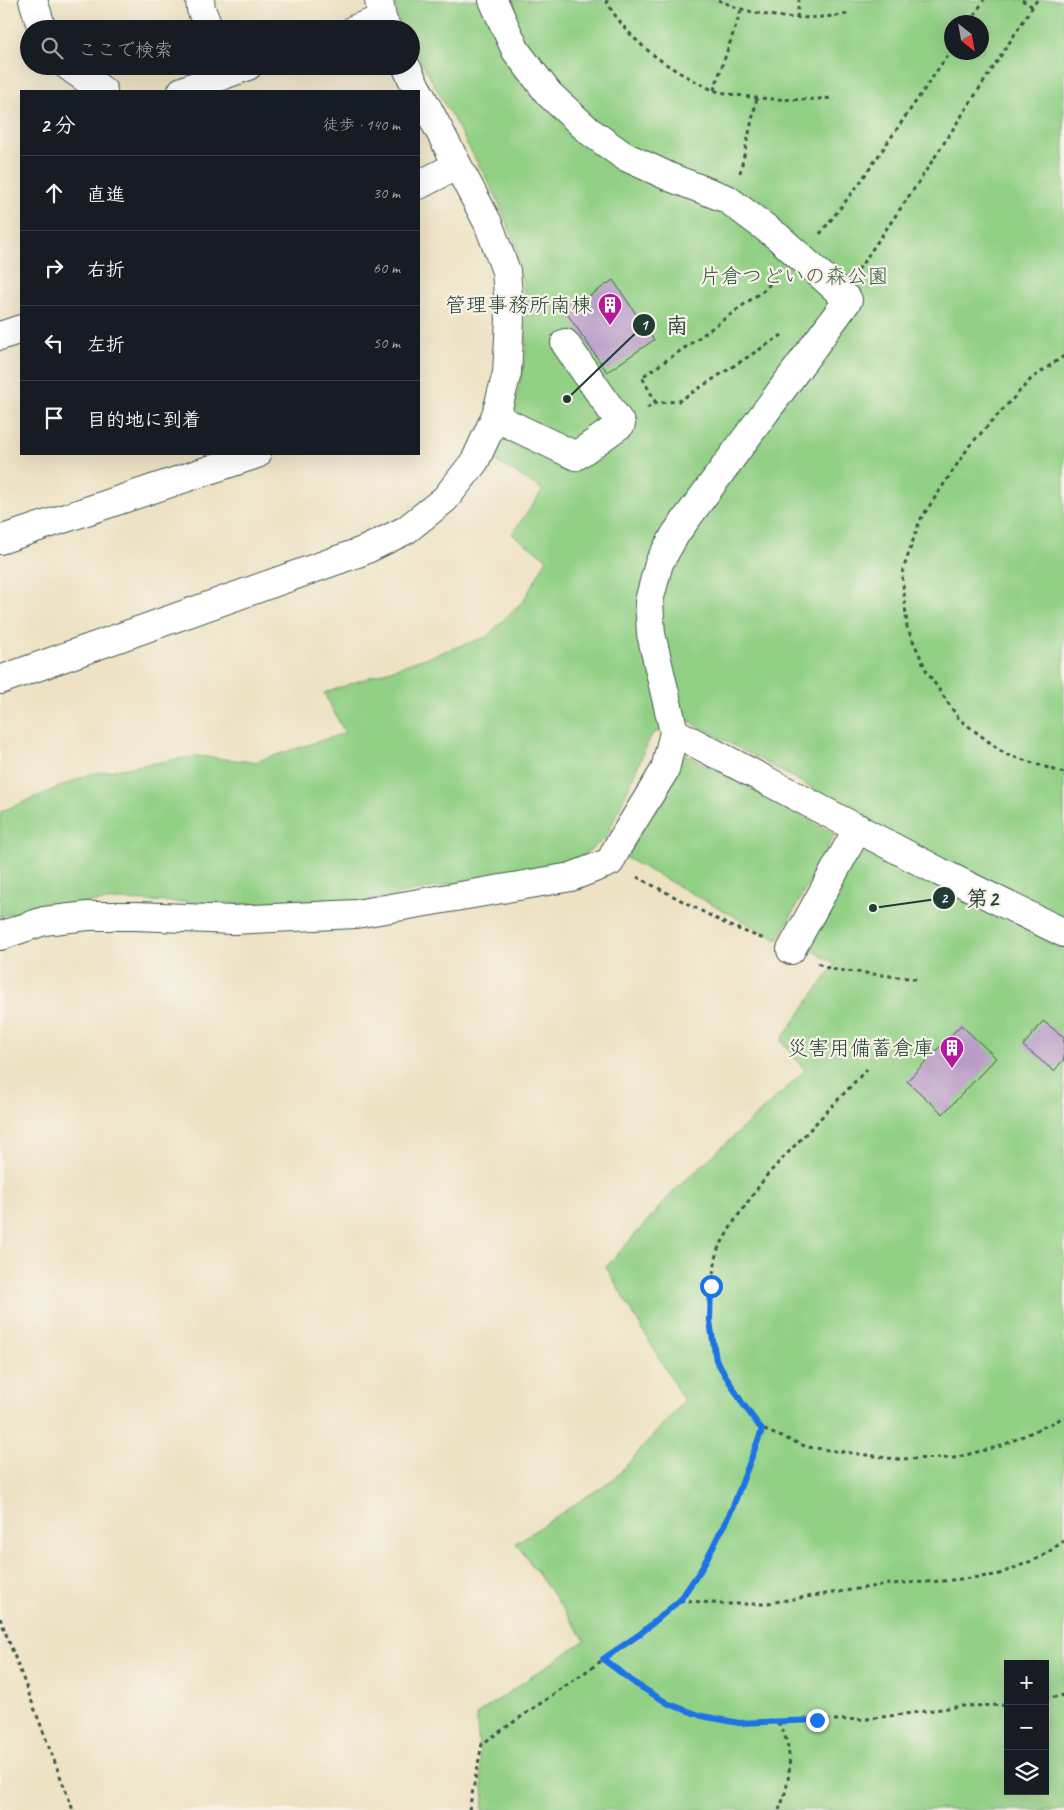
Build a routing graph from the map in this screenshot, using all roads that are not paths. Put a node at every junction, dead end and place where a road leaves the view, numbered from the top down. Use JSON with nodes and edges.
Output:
{"nodes":[{"id":1,"x":33,"y":0,"type":"edge"},
{"id":2,"x":200,"y":0,"type":"edge"},
{"id":3,"x":493,"y":0,"type":"edge"},
{"id":4,"x":39,"y":20,"type":"edge"},
{"id":5,"x":205,"y":20,"type":"edge"},
{"id":6,"x":81,"y":75,"type":"edge"},
{"id":7,"x":219,"y":75,"type":"edge"},
{"id":8,"x":410,"y":75,"type":"edge"},
{"id":9,"x":103,"y":90,"type":"edge"},
{"id":10,"x":184,"y":90,"type":"edge"},
{"id":11,"x":418,"y":90,"type":"edge"},
{"id":12,"x":420,"y":94,"type":"edge"},
{"id":13,"x":456,"y":166,"type":"junction"},
{"id":14,"x":420,"y":184,"type":"edge"},
{"id":15,"x":20,"y":329,"type":"edge"},
{"id":16,"x":0,"y":336,"type":"edge"},
{"id":17,"x":565,"y":343,"type":"dead end"},
{"id":18,"x":496,"y":415,"type":"junction"},
{"id":19,"x":254,"y":455,"type":"edge"},
{"id":20,"x":0,"y":540,"type":"edge"},
{"id":21,"x":0,"y":680,"type":"edge"},
{"id":22,"x":674,"y":732,"type":"junction"},
{"id":23,"x":863,"y":830,"type":"junction"},
{"id":24,"x":1064,"y":933,"type":"edge"},
{"id":25,"x":0,"y":936,"type":"edge"},
{"id":26,"x":791,"y":950,"type":"road end"}],
"edges":[{"from":1,"to":4,"type":"street"},
{"from":2,"to":5,"type":"street"},
{"from":3,"to":22,"type":"street","bridge":true},
{"from":6,"to":9,"type":"street"},
{"from":7,"to":10,"type":"street"},
{"from":8,"to":11,"type":"street"},
{"from":12,"to":13,"type":"street"},
{"from":13,"to":14,"type":"street"},
{"from":13,"to":18,"type":"street"},
{"from":15,"to":16,"type":"street"},
{"from":17,"to":18,"type":"street"},
{"from":18,"to":21,"type":"street"},
{"from":19,"to":20,"type":"street"},
{"from":22,"to":23,"type":"street"},
{"from":22,"to":25,"type":"street"},
{"from":23,"to":24,"type":"street"},
{"from":23,"to":26,"type":"street"}]}
